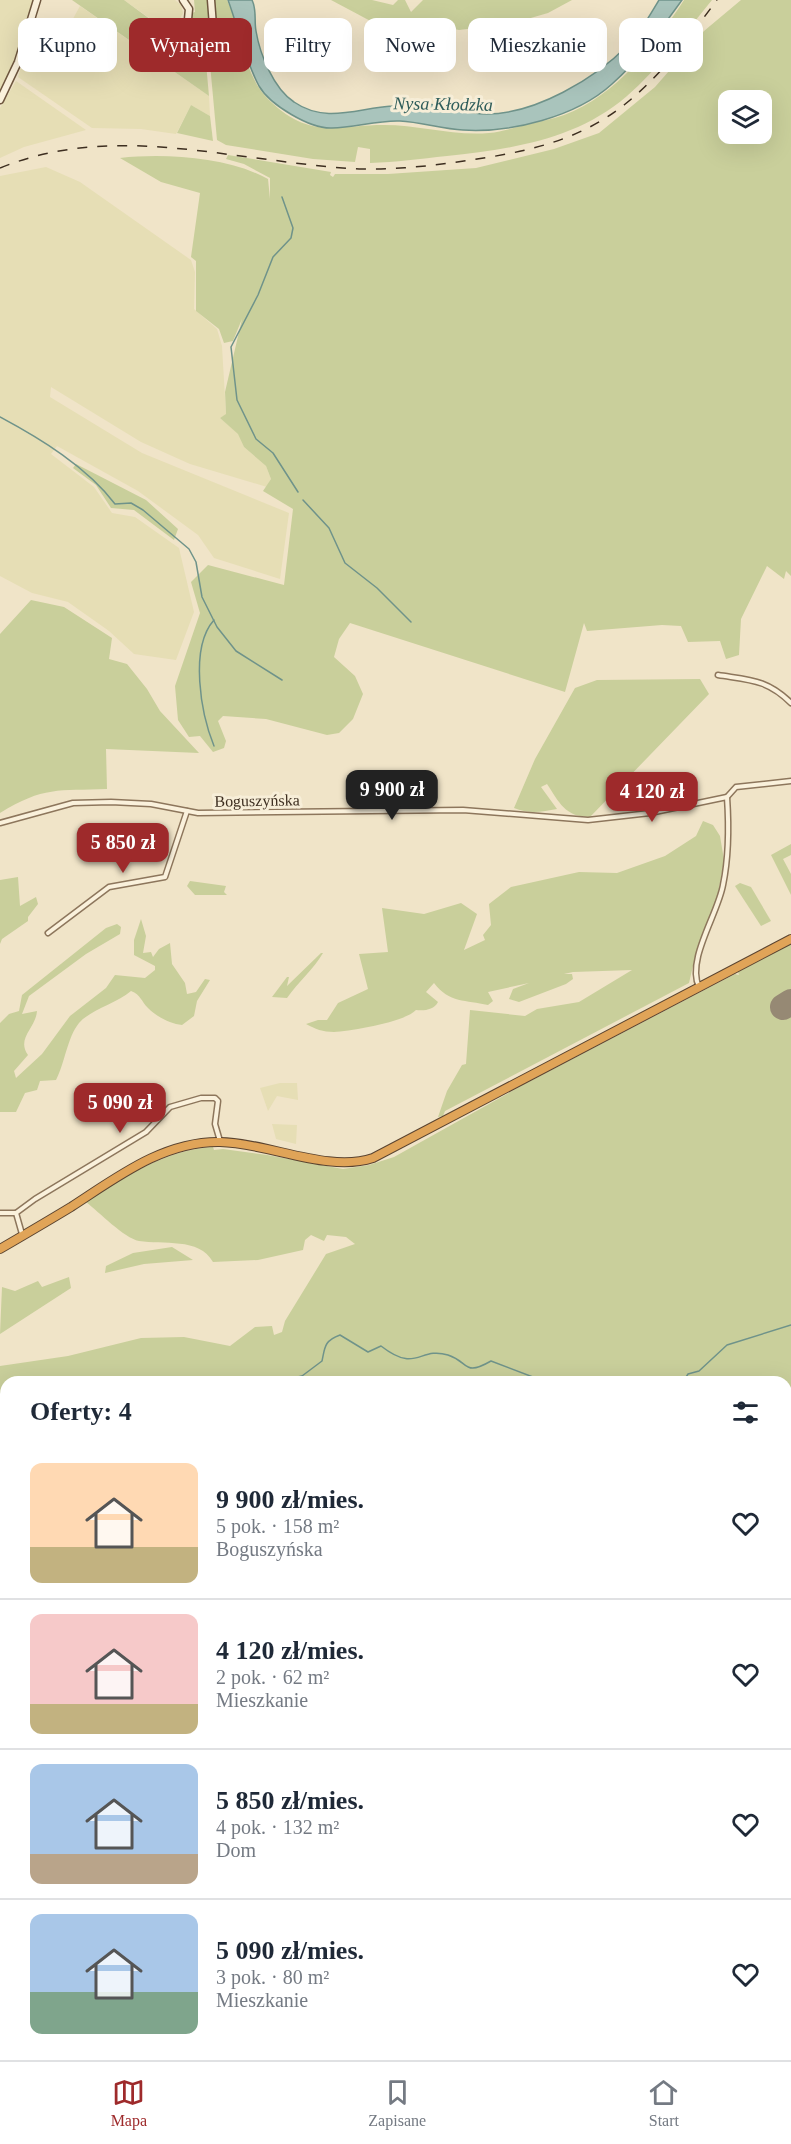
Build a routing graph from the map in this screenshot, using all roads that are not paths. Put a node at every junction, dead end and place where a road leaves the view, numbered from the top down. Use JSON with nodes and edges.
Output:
{"nodes":[{"id":1,"x":38,"y":0,"type":"edge"},
{"id":2,"x":183,"y":0,"type":"edge"},
{"id":3,"x":211,"y":0,"type":"edge"},
{"id":4,"x":0,"y":99,"type":"edge"},
{"id":5,"x":718,"y":675,"type":"dead end"},
{"id":6,"x":791,"y":703,"type":"edge"},
{"id":7,"x":791,"y":781,"type":"edge"},
{"id":8,"x":727,"y":797,"type":"junction"},
{"id":9,"x":187,"y":811,"type":"junction"},
{"id":10,"x":0,"y":823,"type":"edge"},
{"id":11,"x":48,"y":933,"type":"dead end"},
{"id":12,"x":791,"y":939,"type":"edge"},
{"id":13,"x":699,"y":988,"type":"junction"},
{"id":14,"x":220,"y":1142,"type":"junction"},
{"id":15,"x":16,"y":1213,"type":"junction"},
{"id":16,"x":0,"y":1214,"type":"edge"},
{"id":17,"x":23,"y":1236,"type":"junction"},
{"id":18,"x":0,"y":1249,"type":"edge"}],
"edges":[{"from":1,"to":4,"type":"street"},
{"from":2,"to":3,"type":"street"},
{"from":5,"to":6,"type":"street"},
{"from":7,"to":8,"type":"street","name":"Boguszyńska"},
{"from":8,"to":9,"type":"street","name":"Boguszyńska"},
{"from":8,"to":13,"type":"street"},
{"from":9,"to":10,"type":"street","name":"Boguszyńska"},
{"from":9,"to":11,"type":"street"},
{"from":12,"to":13,"type":"highway"},
{"from":13,"to":14,"type":"highway"},
{"from":14,"to":15,"type":"street"},
{"from":14,"to":17,"type":"highway"},
{"from":15,"to":16,"type":"street"},
{"from":15,"to":17,"type":"street"},
{"from":17,"to":18,"type":"highway"}]}
